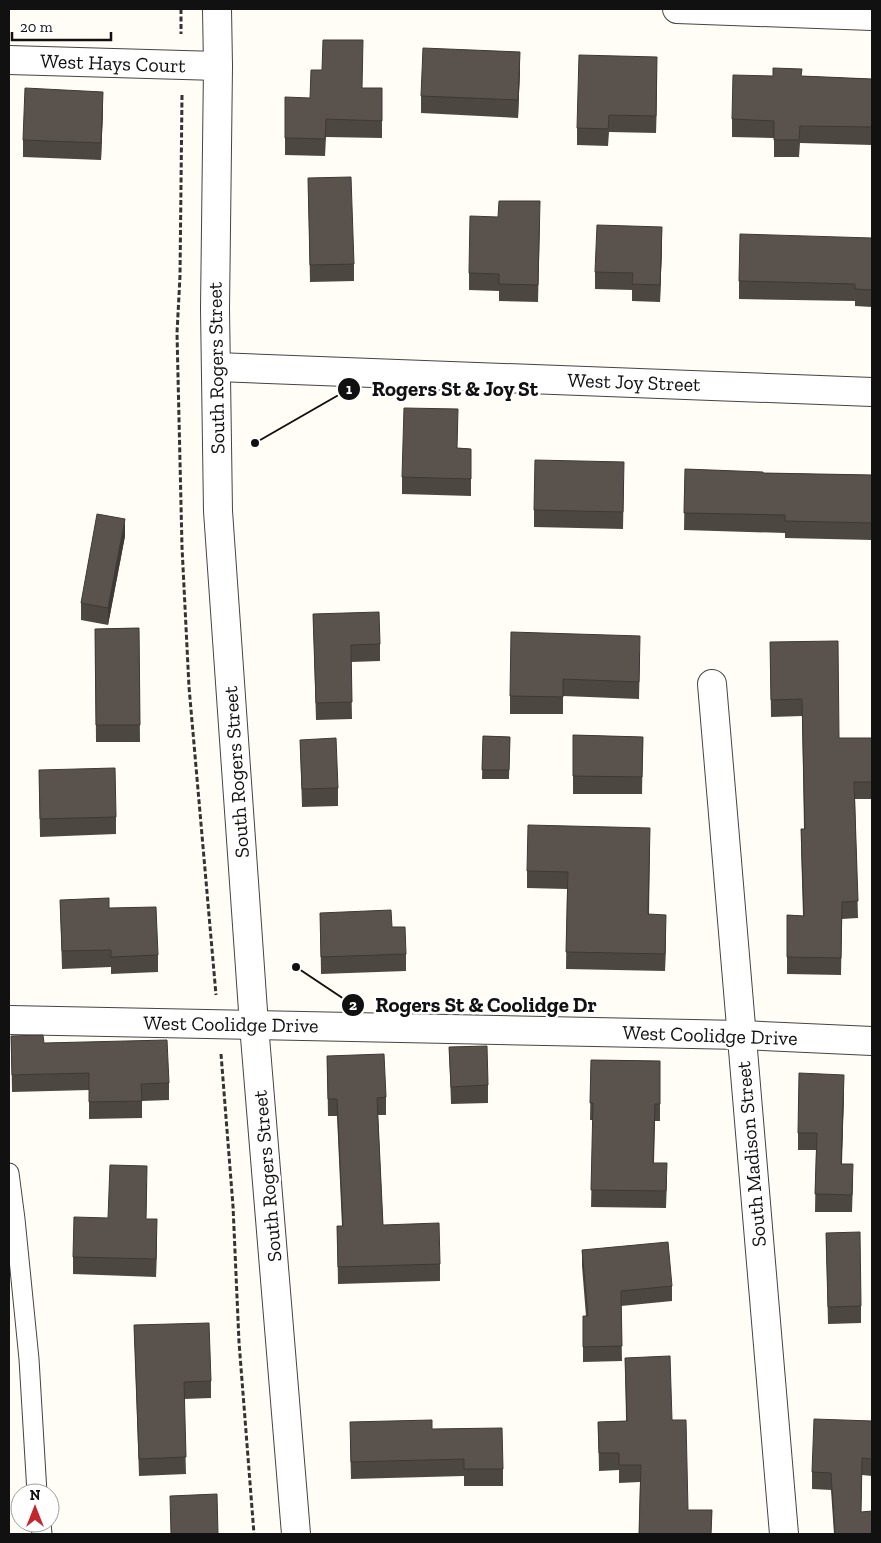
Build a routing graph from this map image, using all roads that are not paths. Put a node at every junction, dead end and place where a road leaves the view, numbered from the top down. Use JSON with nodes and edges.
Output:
{"nodes":[{"id":1,"x":217,"y":9,"type":"edge"},
{"id":2,"x":677,"y":9,"type":"edge"},
{"id":3,"x":872,"y":16,"type":"edge"},
{"id":4,"x":9,"y":60,"type":"edge"},
{"id":5,"x":218,"y":66,"type":"junction"},
{"id":6,"x":216,"y":367,"type":"junction"},
{"id":7,"x":872,"y":392,"type":"edge"},
{"id":8,"x":712,"y":684,"type":"dead end"},
{"id":9,"x":9,"y":1020,"type":"edge"},
{"id":10,"x":254,"y":1025,"type":"junction"},
{"id":11,"x":741,"y":1035,"type":"junction"},
{"id":12,"x":872,"y":1041,"type":"edge"},
{"id":13,"x":9,"y":1173,"type":"edge"},
{"id":14,"x":36,"y":1483,"type":"edge"},
{"id":15,"x":296,"y":1534,"type":"edge"},
{"id":16,"x":784,"y":1534,"type":"edge"}],
"edges":[{"from":1,"to":5,"type":"street","name":"South Rogers Street"},
{"from":2,"to":3,"type":"street"},
{"from":4,"to":5,"type":"street","name":"West Hays Court"},
{"from":5,"to":6,"type":"street","name":"South Rogers Street"},
{"from":6,"to":7,"type":"street","name":"West Joy Street"},
{"from":6,"to":10,"type":"street","name":"South Rogers Street"},
{"from":8,"to":11,"type":"street","name":"South Madison Street"},
{"from":9,"to":10,"type":"street","name":"West Coolidge Drive"},
{"from":10,"to":11,"type":"street","name":"West Coolidge Drive"},
{"from":10,"to":15,"type":"street","name":"South Rogers Street"},
{"from":11,"to":12,"type":"street","name":"West Coolidge Drive"},
{"from":11,"to":16,"type":"street","name":"South Madison Street"},
{"from":13,"to":14,"type":"lane"}]}
